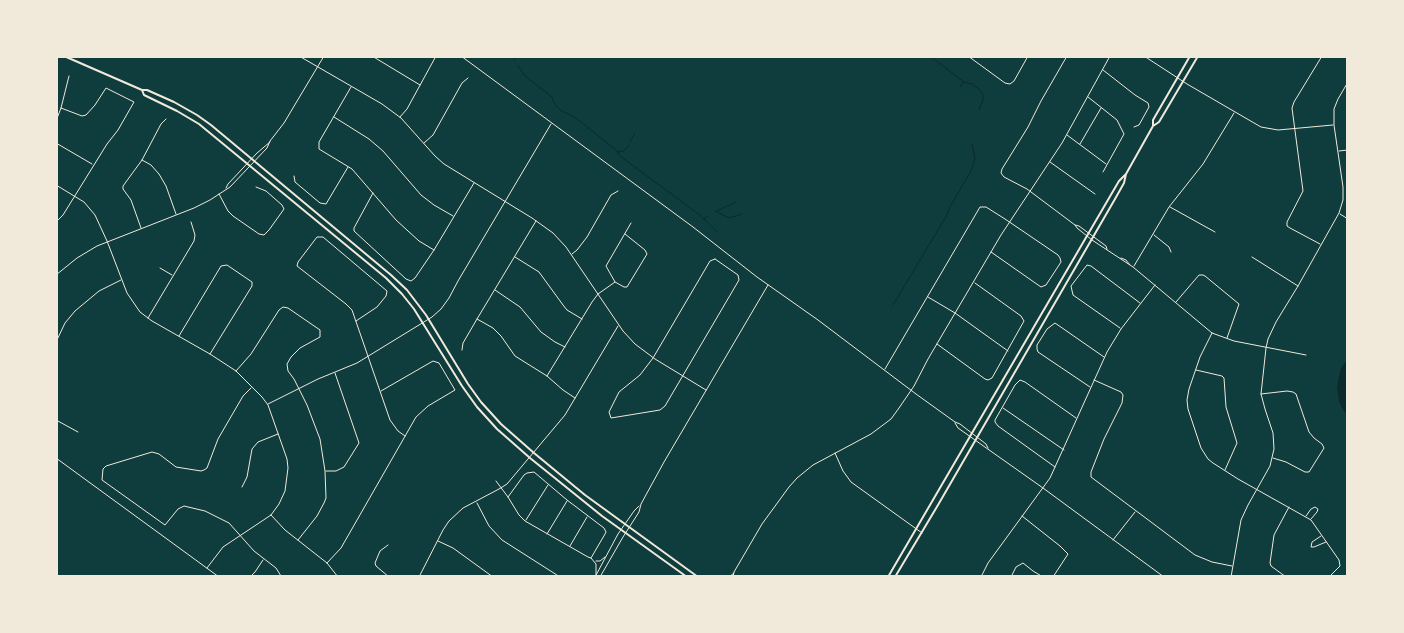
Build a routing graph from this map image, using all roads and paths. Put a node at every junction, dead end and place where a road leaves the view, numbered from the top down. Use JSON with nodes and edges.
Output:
{"nodes":[{"id":1,"x":64,"y":56,"type":"edge"},
{"id":2,"x":299,"y":56,"type":"edge"},
{"id":3,"x":324,"y":56,"type":"edge"},
{"id":4,"x":372,"y":56,"type":"edge"},
{"id":5,"x":436,"y":56,"type":"edge"},
{"id":6,"x":461,"y":56,"type":"edge"},
{"id":7,"x":968,"y":56,"type":"edge"},
{"id":8,"x":1027,"y":56,"type":"edge"},
{"id":9,"x":1068,"y":56,"type":"edge"},
{"id":10,"x":1110,"y":56,"type":"edge"},
{"id":11,"x":1144,"y":56,"type":"edge"},
{"id":12,"x":1190,"y":56,"type":"edge"},
{"id":13,"x":1198,"y":56,"type":"edge"},
{"id":14,"x":1322,"y":56,"type":"edge"},
{"id":15,"x":318,"y":67,"type":"junction"},
{"id":16,"x":1103,"y":70,"type":"junction"},
{"id":17,"x":70,"y":76,"type":"dead end"},
{"id":18,"x":468,"y":78,"type":"dead end"},
{"id":19,"x":1178,"y":78,"type":"junction"},
{"id":20,"x":1183,"y":81,"type":"junction"},
{"id":21,"x":1348,"y":82,"type":"edge"},
{"id":22,"x":420,"y":85,"type":"junction"},
{"id":23,"x":351,"y":86,"type":"junction"},
{"id":24,"x":142,"y":90,"type":"junction"},
{"id":25,"x":1343,"y":90,"type":"junction"},
{"id":26,"x":1348,"y":93,"type":"edge"},
{"id":27,"x":1088,"y":96,"type":"junction"},
{"id":28,"x":1101,"y":107,"type":"junction"},
{"id":29,"x":61,"y":108,"type":"junction"},
{"id":30,"x":1234,"y":112,"type":"junction"},
{"id":31,"x":333,"y":117,"type":"junction"},
{"id":32,"x":400,"y":117,"type":"junction"},
{"id":33,"x":166,"y":118,"type":"dead end"},
{"id":34,"x":56,"y":121,"type":"edge"},
{"id":35,"x":551,"y":123,"type":"junction"},
{"id":36,"x":1334,"y":125,"type":"junction"},
{"id":37,"x":1153,"y":126,"type":"junction"},
{"id":38,"x":1134,"y":127,"type":"dead end"},
{"id":39,"x":1294,"y":129,"type":"junction"},
{"id":40,"x":1066,"y":135,"type":"junction"},
{"id":41,"x":270,"y":141,"type":"junction"},
{"id":42,"x":56,"y":143,"type":"edge"},
{"id":43,"x":424,"y":144,"type":"junction"},
{"id":44,"x":1080,"y":144,"type":"junction"},
{"id":45,"x":1348,"y":150,"type":"edge"},
{"id":46,"x":1338,"y":151,"type":"junction"},
{"id":47,"x":251,"y":159,"type":"junction"},
{"id":48,"x":142,"y":160,"type":"junction"},
{"id":49,"x":1050,"y":161,"type":"junction"},
{"id":50,"x":255,"y":162,"type":"junction"},
{"id":51,"x":247,"y":164,"type":"junction"},
{"id":52,"x":93,"y":165,"type":"junction"},
{"id":53,"x":1106,"y":165,"type":"junction"},
{"id":54,"x":251,"y":167,"type":"junction"},
{"id":55,"x":349,"y":167,"type":"junction"},
{"id":56,"x":1103,"y":172,"type":"dead end"},
{"id":57,"x":1126,"y":174,"type":"junction"},
{"id":58,"x":294,"y":176,"type":"dead end"},
{"id":59,"x":474,"y":182,"type":"junction"},
{"id":60,"x":56,"y":185,"type":"edge"},
{"id":61,"x":256,"y":187,"type":"dead end"},
{"id":62,"x":226,"y":188,"type":"junction"},
{"id":63,"x":618,"y":191,"type":"dead end"},
{"id":64,"x":1030,"y":192,"type":"junction"},
{"id":65,"x":373,"y":193,"type":"junction"},
{"id":66,"x":219,"y":194,"type":"junction"},
{"id":67,"x":1095,"y":194,"type":"dead end"},
{"id":68,"x":74,"y":196,"type":"junction"},
{"id":69,"x":505,"y":201,"type":"junction"},
{"id":70,"x":1169,"y":207,"type":"junction"},
{"id":71,"x":1339,"y":213,"type":"junction"},
{"id":72,"x":176,"y":215,"type":"junction"},
{"id":73,"x":454,"y":216,"type":"junction"},
{"id":74,"x":1348,"y":219,"type":"edge"},
{"id":75,"x":536,"y":221,"type":"junction"},
{"id":76,"x":56,"y":222,"type":"edge"},
{"id":77,"x":191,"y":222,"type":"dead end"},
{"id":78,"x":1010,"y":222,"type":"junction"},
{"id":79,"x":631,"y":223,"type":"dead end"},
{"id":80,"x":1075,"y":225,"type":"junction"},
{"id":81,"x":141,"y":228,"type":"junction"},
{"id":82,"x":1215,"y":232,"type":"dead end"},
{"id":83,"x":624,"y":234,"type":"junction"},
{"id":84,"x":1091,"y":234,"type":"junction"},
{"id":85,"x":1153,"y":235,"type":"junction"},
{"id":86,"x":1089,"y":238,"type":"junction"},
{"id":87,"x":107,"y":241,"type":"junction"},
{"id":88,"x":1321,"y":245,"type":"junction"},
{"id":89,"x":1108,"y":249,"type":"junction"},
{"id":90,"x":434,"y":250,"type":"junction"},
{"id":91,"x":991,"y":252,"type":"junction"},
{"id":92,"x":1171,"y":252,"type":"dead end"},
{"id":93,"x":571,"y":255,"type":"junction"},
{"id":94,"x":514,"y":256,"type":"junction"},
{"id":95,"x":1252,"y":257,"type":"dead end"},
{"id":96,"x":1133,"y":267,"type":"junction"},
{"id":97,"x":160,"y":268,"type":"dead end"},
{"id":98,"x":56,"y":275,"type":"edge"},
{"id":99,"x":174,"y":276,"type":"junction"},
{"id":100,"x":121,"y":280,"type":"junction"},
{"id":101,"x":615,"y":282,"type":"junction"},
{"id":102,"x":974,"y":283,"type":"junction"},
{"id":103,"x":768,"y":284,"type":"junction"},
{"id":104,"x":1155,"y":285,"type":"junction"},
{"id":105,"x":1298,"y":286,"type":"junction"},
{"id":106,"x":494,"y":290,"type":"junction"},
{"id":107,"x":598,"y":294,"type":"junction"},
{"id":108,"x":927,"y":297,"type":"junction"},
{"id":109,"x":1176,"y":302,"type":"junction"},
{"id":110,"x":1141,"y":303,"type":"junction"},
{"id":111,"x":955,"y":313,"type":"junction"},
{"id":112,"x":148,"y":319,"type":"junction"},
{"id":113,"x":429,"y":319,"type":"junction"},
{"id":114,"x":477,"y":319,"type":"junction"},
{"id":115,"x":582,"y":319,"type":"junction"},
{"id":116,"x":356,"y":321,"type":"junction"},
{"id":117,"x":424,"y":322,"type":"junction"},
{"id":118,"x":619,"y":324,"type":"junction"},
{"id":119,"x":1121,"y":329,"type":"junction"},
{"id":120,"x":1212,"y":333,"type":"junction"},
{"id":121,"x":178,"y":337,"type":"junction"},
{"id":122,"x":1227,"y":338,"type":"junction"},
{"id":123,"x":56,"y":342,"type":"edge"},
{"id":124,"x":937,"y":344,"type":"junction"},
{"id":125,"x":566,"y":347,"type":"junction"},
{"id":126,"x":1266,"y":348,"type":"junction"},
{"id":127,"x":462,"y":350,"type":"dead end"},
{"id":128,"x":1008,"y":351,"type":"junction"},
{"id":129,"x":210,"y":354,"type":"junction"},
{"id":130,"x":1306,"y":355,"type":"dead end"},
{"id":131,"x":368,"y":356,"type":"junction"},
{"id":132,"x":1104,"y":357,"type":"junction"},
{"id":133,"x":653,"y":358,"type":"junction"},
{"id":134,"x":884,"y":370,"type":"junction"},
{"id":135,"x":1196,"y":370,"type":"junction"},
{"id":136,"x":236,"y":371,"type":"junction"},
{"id":137,"x":335,"y":372,"type":"junction"},
{"id":138,"x":547,"y":376,"type":"junction"},
{"id":139,"x":683,"y":376,"type":"junction"},
{"id":140,"x":1094,"y":380,"type":"junction"},
{"id":141,"x":252,"y":387,"type":"junction"},
{"id":142,"x":1091,"y":388,"type":"junction"},
{"id":143,"x":299,"y":389,"type":"junction"},
{"id":144,"x":706,"y":390,"type":"junction"},
{"id":145,"x":911,"y":390,"type":"junction"},
{"id":146,"x":380,"y":392,"type":"junction"},
{"id":147,"x":1262,"y":394,"type":"junction"},
{"id":148,"x":576,"y":398,"type":"junction"},
{"id":149,"x":268,"y":405,"type":"junction"},
{"id":150,"x":1003,"y":407,"type":"junction"},
{"id":151,"x":1078,"y":419,"type":"junction"},
{"id":152,"x":56,"y":420,"type":"edge"},
{"id":153,"x":955,"y":422,"type":"junction"},
{"id":154,"x":78,"y":432,"type":"dead end"},
{"id":155,"x":972,"y":433,"type":"junction"},
{"id":156,"x":278,"y":434,"type":"junction"},
{"id":157,"x":405,"y":436,"type":"junction"},
{"id":158,"x":970,"y":436,"type":"junction"},
{"id":159,"x":978,"y":437,"type":"junction"},
{"id":160,"x":976,"y":440,"type":"junction"},
{"id":161,"x":988,"y":448,"type":"junction"},
{"id":162,"x":1064,"y":450,"type":"junction"},
{"id":163,"x":834,"y":452,"type":"junction"},
{"id":164,"x":534,"y":453,"type":"junction"},
{"id":165,"x":56,"y":458,"type":"edge"},
{"id":166,"x":530,"y":458,"type":"junction"},
{"id":167,"x":1273,"y":458,"type":"junction"},
{"id":168,"x":1056,"y":468,"type":"junction"},
{"id":169,"x":1225,"y":470,"type":"junction"},
{"id":170,"x":325,"y":472,"type":"junction"},
{"id":171,"x":496,"y":481,"type":"dead end"},
{"id":172,"x":549,"y":485,"type":"junction"},
{"id":173,"x":242,"y":487,"type":"dead end"},
{"id":174,"x":501,"y":488,"type":"junction"},
{"id":175,"x":1043,"y":488,"type":"junction"},
{"id":176,"x":1258,"y":490,"type":"junction"},
{"id":177,"x":508,"y":497,"type":"junction"},
{"id":178,"x":567,"y":500,"type":"junction"},
{"id":179,"x":476,"y":502,"type":"junction"},
{"id":180,"x":641,"y":504,"type":"junction"},
{"id":181,"x":1289,"y":507,"type":"junction"},
{"id":182,"x":1135,"y":511,"type":"junction"},
{"id":183,"x":270,"y":515,"type":"junction"},
{"id":184,"x":587,"y":516,"type":"junction"},
{"id":185,"x":1022,"y":516,"type":"junction"},
{"id":186,"x":1305,"y":517,"type":"junction"},
{"id":187,"x":1310,"y":520,"type":"junction"},
{"id":188,"x":525,"y":521,"type":"junction"},
{"id":189,"x":625,"y":524,"type":"junction"},
{"id":190,"x":629,"y":528,"type":"junction"},
{"id":191,"x":916,"y":529,"type":"junction"},
{"id":192,"x":621,"y":530,"type":"junction"},
{"id":193,"x":626,"y":533,"type":"junction"},
{"id":194,"x":922,"y":533,"type":"junction"},
{"id":195,"x":547,"y":534,"type":"junction"},
{"id":196,"x":240,"y":536,"type":"junction"},
{"id":197,"x":1322,"y":536,"type":"junction"},
{"id":198,"x":298,"y":540,"type":"junction"},
{"id":199,"x":1113,"y":540,"type":"junction"},
{"id":200,"x":437,"y":541,"type":"junction"},
{"id":201,"x":1326,"y":542,"type":"junction"},
{"id":202,"x":388,"y":545,"type":"dead end"},
{"id":203,"x":569,"y":547,"type":"junction"},
{"id":204,"x":591,"y":558,"type":"junction"},
{"id":205,"x":605,"y":558,"type":"junction"},
{"id":206,"x":264,"y":560,"type":"junction"},
{"id":207,"x":595,"y":561,"type":"junction"},
{"id":208,"x":327,"y":563,"type":"junction"},
{"id":209,"x":1233,"y":566,"type":"junction"},
{"id":210,"x":206,"y":568,"type":"junction"},
{"id":211,"x":734,"y":572,"type":"junction"},
{"id":212,"x":281,"y":576,"type":"edge"},
{"id":213,"x":595,"y":576,"type":"edge"},
{"id":214,"x":219,"y":577,"type":"edge"},
{"id":215,"x":250,"y":577,"type":"edge"},
{"id":216,"x":338,"y":577,"type":"edge"},
{"id":217,"x":389,"y":577,"type":"edge"},
{"id":218,"x":419,"y":577,"type":"edge"},
{"id":219,"x":493,"y":577,"type":"edge"},
{"id":220,"x":560,"y":577,"type":"edge"},
{"id":221,"x":600,"y":577,"type":"edge"},
{"id":222,"x":687,"y":577,"type":"edge"},
{"id":223,"x":698,"y":577,"type":"edge"},
{"id":224,"x":729,"y":577,"type":"edge"},
{"id":225,"x":733,"y":577,"type":"edge"},
{"id":226,"x":888,"y":577,"type":"edge"},
{"id":227,"x":895,"y":577,"type":"edge"},
{"id":228,"x":981,"y":577,"type":"edge"},
{"id":229,"x":1011,"y":577,"type":"edge"},
{"id":230,"x":1043,"y":577,"type":"edge"},
{"id":231,"x":1053,"y":577,"type":"edge"},
{"id":232,"x":1164,"y":577,"type":"edge"},
{"id":233,"x":1231,"y":577,"type":"edge"},
{"id":234,"x":1286,"y":577,"type":"edge"},
{"id":235,"x":1329,"y":577,"type":"edge"}],
"edges":[{"from":1,"to":24,"type":"main road"},
{"from":2,"to":15,"type":"street"},
{"from":3,"to":15,"type":"street"},
{"from":4,"to":22,"type":"street"},
{"from":5,"to":22,"type":"street"},
{"from":6,"to":35,"type":"street"},
{"from":7,"to":8,"type":"street"},
{"from":9,"to":64,"type":"street"},
{"from":10,"to":16,"type":"street"},
{"from":11,"to":19,"type":"street"},
{"from":12,"to":19,"type":"main road"},
{"from":13,"to":20,"type":"main road"},
{"from":14,"to":39,"type":"street"},
{"from":15,"to":23,"type":"street"},
{"from":15,"to":41,"type":"street"},
{"from":16,"to":27,"type":"street"},
{"from":16,"to":38,"type":"street"},
{"from":17,"to":29,"type":"street"},
{"from":18,"to":43,"type":"street"},
{"from":19,"to":20,"type":"street"},
{"from":19,"to":37,"type":"main road"},
{"from":20,"to":30,"type":"street"},
{"from":20,"to":37,"type":"main road"},
{"from":21,"to":25,"type":"street"},
{"from":22,"to":32,"type":"street"},
{"from":23,"to":31,"type":"street"},
{"from":23,"to":32,"type":"street"},
{"from":24,"to":47,"type":"main road"},
{"from":24,"to":51,"type":"main road"},
{"from":25,"to":26,"type":"street"},
{"from":25,"to":36,"type":"street"},
{"from":27,"to":28,"type":"street"},
{"from":27,"to":40,"type":"street"},
{"from":28,"to":44,"type":"street"},
{"from":28,"to":53,"type":"street"},
{"from":29,"to":34,"type":"street"},
{"from":29,"to":52,"type":"street"},
{"from":30,"to":39,"type":"street"},
{"from":30,"to":70,"type":"street"},
{"from":31,"to":55,"type":"street"},
{"from":31,"to":73,"type":"street"},
{"from":32,"to":43,"type":"street"},
{"from":33,"to":48,"type":"street"},
{"from":35,"to":69,"type":"street"},
{"from":35,"to":103,"type":"street"},
{"from":36,"to":39,"type":"street"},
{"from":36,"to":46,"type":"street"},
{"from":37,"to":57,"type":"main road"},
{"from":39,"to":88,"type":"street"},
{"from":40,"to":44,"type":"street"},
{"from":40,"to":49,"type":"street"},
{"from":41,"to":47,"type":"street"},
{"from":41,"to":50,"type":"street"},
{"from":42,"to":52,"type":"street"},
{"from":43,"to":59,"type":"street"},
{"from":44,"to":53,"type":"street"},
{"from":45,"to":46,"type":"street"},
{"from":46,"to":71,"type":"street"},
{"from":47,"to":50,"type":"main road"},
{"from":47,"to":51,"type":"street"},
{"from":48,"to":72,"type":"street"},
{"from":48,"to":81,"type":"street"},
{"from":49,"to":64,"type":"street"},
{"from":49,"to":67,"type":"street"},
{"from":50,"to":54,"type":"street"},
{"from":50,"to":113,"type":"main road"},
{"from":51,"to":54,"type":"main road"},
{"from":51,"to":62,"type":"street"},
{"from":52,"to":68,"type":"street"},
{"from":53,"to":56,"type":"street"},
{"from":54,"to":62,"type":"street"},
{"from":54,"to":117,"type":"main road"},
{"from":55,"to":58,"type":"street"},
{"from":55,"to":65,"type":"street"},
{"from":57,"to":84,"type":"main road"},
{"from":57,"to":84,"type":"main road"},
{"from":59,"to":69,"type":"street"},
{"from":59,"to":73,"type":"street"},
{"from":60,"to":68,"type":"street"},
{"from":61,"to":66,"type":"street"},
{"from":62,"to":66,"type":"street"},
{"from":63,"to":93,"type":"street"},
{"from":64,"to":78,"type":"street"},
{"from":64,"to":80,"type":"street"},
{"from":65,"to":90,"type":"street"},
{"from":65,"to":90,"type":"street"},
{"from":66,"to":72,"type":"street"},
{"from":68,"to":76,"type":"street"},
{"from":68,"to":87,"type":"street"},
{"from":69,"to":75,"type":"street"},
{"from":69,"to":113,"type":"street"},
{"from":70,"to":82,"type":"street"},
{"from":70,"to":85,"type":"street"},
{"from":71,"to":74,"type":"street"},
{"from":71,"to":88,"type":"street"},
{"from":72,"to":81,"type":"street"},
{"from":73,"to":90,"type":"street"},
{"from":75,"to":93,"type":"street"},
{"from":75,"to":94,"type":"street"},
{"from":77,"to":99,"type":"street"},
{"from":78,"to":91,"type":"street"},
{"from":78,"to":91,"type":"street"},
{"from":78,"to":108,"type":"street"},
{"from":79,"to":83,"type":"street"},
{"from":80,"to":84,"type":"street"},
{"from":80,"to":86,"type":"street"},
{"from":81,"to":87,"type":"street"},
{"from":83,"to":101,"type":"street"},
{"from":83,"to":101,"type":"street"},
{"from":84,"to":86,"type":"main road"},
{"from":84,"to":86,"type":"main road"},
{"from":84,"to":89,"type":"street"},
{"from":85,"to":92,"type":"street"},
{"from":85,"to":96,"type":"street"},
{"from":86,"to":89,"type":"street"},
{"from":86,"to":155,"type":"main road"},
{"from":86,"to":159,"type":"main road"},
{"from":87,"to":98,"type":"street"},
{"from":87,"to":100,"type":"street"},
{"from":88,"to":105,"type":"street"},
{"from":89,"to":96,"type":"street"},
{"from":91,"to":102,"type":"street"},
{"from":93,"to":107,"type":"street"},
{"from":94,"to":106,"type":"street"},
{"from":94,"to":115,"type":"street"},
{"from":95,"to":105,"type":"street"},
{"from":96,"to":104,"type":"street"},
{"from":97,"to":99,"type":"street"},
{"from":99,"to":112,"type":"street"},
{"from":100,"to":112,"type":"street"},
{"from":100,"to":123,"type":"street"},
{"from":101,"to":107,"type":"street"},
{"from":102,"to":111,"type":"street"},
{"from":102,"to":128,"type":"street"},
{"from":103,"to":134,"type":"street"},
{"from":103,"to":144,"type":"street"},
{"from":104,"to":109,"type":"street"},
{"from":104,"to":110,"type":"street"},
{"from":105,"to":126,"type":"street"},
{"from":106,"to":114,"type":"street"},
{"from":106,"to":125,"type":"street"},
{"from":107,"to":115,"type":"street"},
{"from":107,"to":118,"type":"street"},
{"from":108,"to":111,"type":"street"},
{"from":108,"to":134,"type":"street"},
{"from":109,"to":120,"type":"street"},
{"from":109,"to":122,"type":"street"},
{"from":110,"to":119,"type":"street"},
{"from":110,"to":119,"type":"street"},
{"from":111,"to":124,"type":"street"},
{"from":111,"to":128,"type":"street"},
{"from":112,"to":121,"type":"street"},
{"from":113,"to":117,"type":"street"},
{"from":113,"to":164,"type":"main road"},
{"from":114,"to":127,"type":"street"},
{"from":114,"to":138,"type":"street"},
{"from":115,"to":125,"type":"street"},
{"from":116,"to":116,"type":"street"},
{"from":116,"to":131,"type":"street"},
{"from":117,"to":131,"type":"street"},
{"from":117,"to":166,"type":"main road"},
{"from":118,"to":133,"type":"street"},
{"from":118,"to":148,"type":"street"},
{"from":119,"to":132,"type":"street"},
{"from":120,"to":122,"type":"street"},
{"from":120,"to":135,"type":"street"},
{"from":121,"to":129,"type":"street"},
{"from":121,"to":129,"type":"street"},
{"from":122,"to":126,"type":"street"},
{"from":124,"to":128,"type":"street"},
{"from":124,"to":145,"type":"street"},
{"from":125,"to":138,"type":"street"},
{"from":126,"to":130,"type":"street"},
{"from":126,"to":147,"type":"street"},
{"from":129,"to":136,"type":"street"},
{"from":131,"to":137,"type":"street"},
{"from":131,"to":146,"type":"street"},
{"from":132,"to":140,"type":"street"},
{"from":132,"to":142,"type":"street"},
{"from":133,"to":139,"type":"street"},
{"from":133,"to":139,"type":"street"},
{"from":133,"to":139,"type":"street"},
{"from":134,"to":145,"type":"street"},
{"from":135,"to":169,"type":"street"},
{"from":135,"to":169,"type":"street"},
{"from":136,"to":141,"type":"street"},
{"from":136,"to":143,"type":"street"},
{"from":137,"to":143,"type":"street"},
{"from":137,"to":170,"type":"street"},
{"from":138,"to":148,"type":"street"},
{"from":139,"to":144,"type":"street"},
{"from":140,"to":142,"type":"street"},
{"from":140,"to":182,"type":"street"},
{"from":141,"to":149,"type":"street"},
{"from":141,"to":196,"type":"street"},
{"from":142,"to":151,"type":"street"},
{"from":143,"to":149,"type":"street"},
{"from":143,"to":170,"type":"street"},
{"from":144,"to":180,"type":"street"},
{"from":145,"to":153,"type":"street"},
{"from":145,"to":163,"type":"street"},
{"from":146,"to":157,"type":"street"},
{"from":146,"to":157,"type":"street"},
{"from":147,"to":167,"type":"street"},
{"from":147,"to":167,"type":"street"},
{"from":148,"to":164,"type":"street"},
{"from":149,"to":156,"type":"street"},
{"from":150,"to":151,"type":"street"},
{"from":150,"to":162,"type":"street"},
{"from":150,"to":168,"type":"street"},
{"from":151,"to":162,"type":"street"},
{"from":152,"to":154,"type":"street"},
{"from":153,"to":155,"type":"street"},
{"from":153,"to":158,"type":"street"},
{"from":155,"to":158,"type":"main road"},
{"from":155,"to":159,"type":"street"},
{"from":156,"to":173,"type":"street"},
{"from":156,"to":183,"type":"street"},
{"from":157,"to":208,"type":"street"},
{"from":158,"to":160,"type":"street"},
{"from":158,"to":191,"type":"main road"},
{"from":159,"to":160,"type":"main road"},
{"from":159,"to":161,"type":"street"},
{"from":160,"to":161,"type":"street"},
{"from":160,"to":194,"type":"main road"},
{"from":161,"to":175,"type":"street"},
{"from":162,"to":168,"type":"street"},
{"from":163,"to":191,"type":"street"},
{"from":163,"to":211,"type":"street"},
{"from":164,"to":166,"type":"street"},
{"from":164,"to":189,"type":"main road"},
{"from":165,"to":210,"type":"street"},
{"from":166,"to":174,"type":"street"},
{"from":166,"to":192,"type":"main road"},
{"from":167,"to":176,"type":"street"},
{"from":168,"to":175,"type":"street"},
{"from":169,"to":176,"type":"street"},
{"from":170,"to":198,"type":"street"},
{"from":171,"to":174,"type":"street"},
{"from":172,"to":177,"type":"street"},
{"from":172,"to":178,"type":"street"},
{"from":172,"to":188,"type":"street"},
{"from":174,"to":177,"type":"street"},
{"from":174,"to":179,"type":"street"},
{"from":175,"to":185,"type":"street"},
{"from":175,"to":199,"type":"street"},
{"from":176,"to":181,"type":"street"},
{"from":176,"to":209,"type":"street"},
{"from":177,"to":188,"type":"street"},
{"from":178,"to":184,"type":"street"},
{"from":178,"to":195,"type":"street"},
{"from":179,"to":200,"type":"street"},
{"from":179,"to":220,"type":"street"},
{"from":180,"to":189,"type":"street"},
{"from":180,"to":190,"type":"street"},
{"from":181,"to":186,"type":"street"},
{"from":181,"to":234,"type":"street"},
{"from":182,"to":199,"type":"street"},
{"from":182,"to":209,"type":"street"},
{"from":183,"to":196,"type":"street"},
{"from":183,"to":198,"type":"street"},
{"from":184,"to":203,"type":"street"},
{"from":184,"to":204,"type":"street"},
{"from":185,"to":228,"type":"street"},
{"from":185,"to":231,"type":"street"},
{"from":186,"to":187,"type":"street"},
{"from":186,"to":187,"type":"street"},
{"from":187,"to":197,"type":"street"},
{"from":188,"to":195,"type":"street"},
{"from":189,"to":190,"type":"main road"},
{"from":189,"to":192,"type":"street"},
{"from":190,"to":193,"type":"street"},
{"from":190,"to":223,"type":"main road"},
{"from":191,"to":194,"type":"street"},
{"from":191,"to":226,"type":"main road"},
{"from":192,"to":193,"type":"main road"},
{"from":192,"to":205,"type":"street"},
{"from":193,"to":221,"type":"street"},
{"from":193,"to":222,"type":"main road"},
{"from":194,"to":227,"type":"main road"},
{"from":195,"to":203,"type":"street"},
{"from":196,"to":206,"type":"street"},
{"from":196,"to":210,"type":"street"},
{"from":197,"to":201,"type":"street"},
{"from":197,"to":201,"type":"street"},
{"from":198,"to":208,"type":"street"},
{"from":199,"to":232,"type":"street"},
{"from":200,"to":218,"type":"street"},
{"from":200,"to":219,"type":"street"},
{"from":201,"to":235,"type":"street"},
{"from":202,"to":217,"type":"street"},
{"from":203,"to":204,"type":"street"},
{"from":204,"to":207,"type":"street"},
{"from":205,"to":207,"type":"street"},
{"from":205,"to":213,"type":"street"},
{"from":206,"to":212,"type":"street"},
{"from":206,"to":215,"type":"street"},
{"from":207,"to":213,"type":"street"},
{"from":208,"to":216,"type":"street"},
{"from":209,"to":233,"type":"street"},
{"from":210,"to":214,"type":"street"},
{"from":211,"to":224,"type":"street"},
{"from":211,"to":225,"type":"street"},
{"from":229,"to":230,"type":"street"}]}
